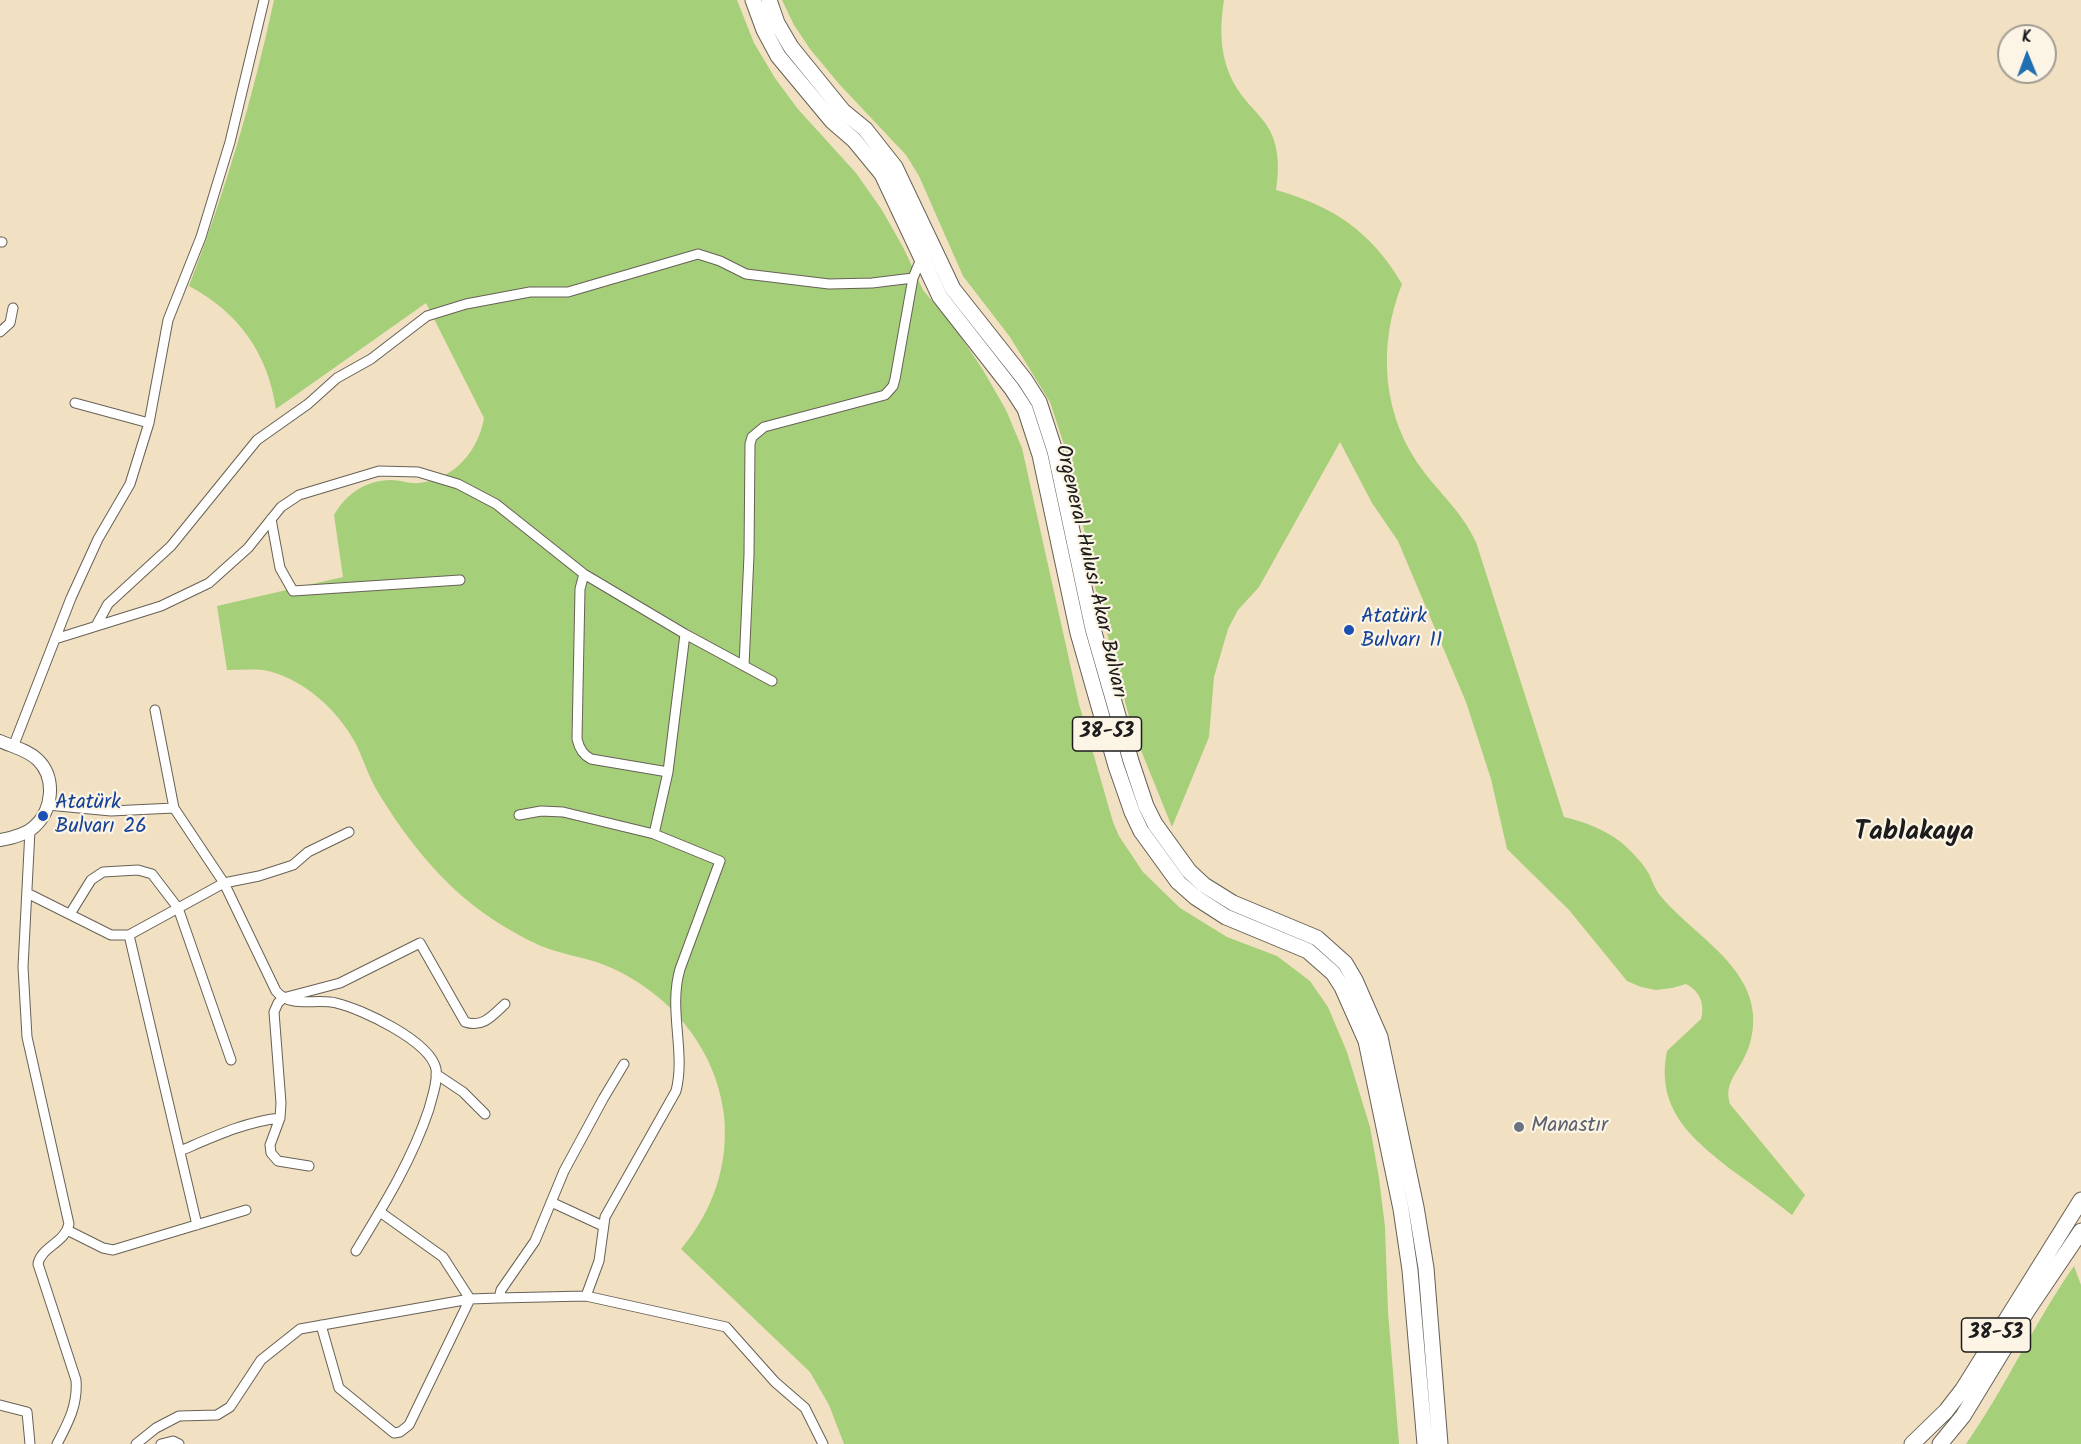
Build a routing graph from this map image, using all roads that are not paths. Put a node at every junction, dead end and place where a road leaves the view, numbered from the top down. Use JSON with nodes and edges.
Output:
{"nodes":[{"id":1,"x":264,"y":0,"type":"edge"},
{"id":2,"x":753,"y":0,"type":"edge"},
{"id":3,"x":769,"y":0,"type":"edge"},
{"id":4,"x":921,"y":259,"type":"junction"},
{"id":5,"x":913,"y":278,"type":"junction"},
{"id":6,"x":13,"y":308,"type":"dead end"},
{"id":7,"x":0,"y":332,"type":"edge"},
{"id":8,"x":75,"y":403,"type":"dead end"},
{"id":9,"x":149,"y":423,"type":"junction"},
{"id":10,"x":271,"y":519,"type":"junction"},
{"id":11,"x":584,"y":574,"type":"junction"},
{"id":12,"x":460,"y":580,"type":"dead end"},
{"id":13,"x":96,"y":626,"type":"junction"},
{"id":14,"x":685,"y":634,"type":"junction"},
{"id":15,"x":55,"y":639,"type":"junction"},
{"id":16,"x":744,"y":666,"type":"junction"},
{"id":17,"x":772,"y":681,"type":"dead end"},
{"id":18,"x":155,"y":710,"type":"dead end"},
{"id":19,"x":0,"y":741,"type":"edge"},
{"id":20,"x":13,"y":747,"type":"junction"},
{"id":21,"x":669,"y":772,"type":"junction"},
{"id":22,"x":48,"y":805,"type":"junction"},
{"id":23,"x":174,"y":808,"type":"junction"},
{"id":24,"x":519,"y":815,"type":"dead end"},
{"id":25,"x":30,"y":830,"type":"junction"},
{"id":26,"x":349,"y":831,"type":"dead end"},
{"id":27,"x":654,"y":834,"type":"junction"},
{"id":28,"x":0,"y":840,"type":"edge"},
{"id":29,"x":224,"y":884,"type":"junction"},
{"id":30,"x":27,"y":892,"type":"junction"},
{"id":31,"x":178,"y":908,"type":"junction"},
{"id":32,"x":70,"y":914,"type":"junction"},
{"id":33,"x":129,"y":935,"type":"junction"},
{"id":34,"x":283,"y":998,"type":"junction"},
{"id":35,"x":505,"y":1004,"type":"dead end"},
{"id":36,"x":231,"y":1060,"type":"dead end"},
{"id":37,"x":624,"y":1064,"type":"dead end"},
{"id":38,"x":436,"y":1074,"type":"junction"},
{"id":39,"x":485,"y":1114,"type":"dead end"},
{"id":40,"x":280,"y":1118,"type":"junction"},
{"id":41,"x":180,"y":1151,"type":"junction"},
{"id":42,"x":309,"y":1166,"type":"dead end"},
{"id":43,"x":2081,"y":1200,"type":"edge"},
{"id":44,"x":551,"y":1202,"type":"junction"},
{"id":45,"x":246,"y":1209,"type":"dead end"},
{"id":46,"x":380,"y":1212,"type":"junction"},
{"id":47,"x":197,"y":1225,"type":"junction"},
{"id":48,"x":603,"y":1226,"type":"junction"},
{"id":49,"x":68,"y":1230,"type":"junction"},
{"id":50,"x":2081,"y":1231,"type":"edge"},
{"id":51,"x":356,"y":1251,"type":"dead end"},
{"id":52,"x":586,"y":1296,"type":"junction"},
{"id":53,"x":499,"y":1298,"type":"junction"},
{"id":54,"x":470,"y":1299,"type":"junction"},
{"id":55,"x":321,"y":1325,"type":"junction"},
{"id":56,"x":0,"y":1405,"type":"edge"},
{"id":57,"x":30,"y":1444,"type":"edge"},
{"id":58,"x":57,"y":1444,"type":"edge"},
{"id":59,"x":136,"y":1444,"type":"edge"},
{"id":60,"x":161,"y":1444,"type":"edge"},
{"id":61,"x":179,"y":1444,"type":"edge"},
{"id":62,"x":823,"y":1444,"type":"edge"},
{"id":63,"x":1425,"y":1444,"type":"edge"},
{"id":64,"x":1440,"y":1444,"type":"edge"},
{"id":65,"x":1912,"y":1444,"type":"edge"},
{"id":66,"x":1940,"y":1444,"type":"edge"}],
"edges":[{"from":1,"to":9,"type":"street"},
{"from":2,"to":4,"type":"main road","name":"Orgeneral Hulusi Akar Bulvarı","number":"38-53"},
{"from":3,"to":64,"type":"main road","name":"Orgeneral Hulusi Akar Bulvarı","number":"38-53"},
{"from":4,"to":5,"type":"street"},
{"from":4,"to":63,"type":"main road","name":"Orgeneral Hulusi Akar Bulvarı","number":"38-53"},
{"from":5,"to":13,"type":"street"},
{"from":5,"to":16,"type":"street"},
{"from":6,"to":7,"type":"street"},
{"from":8,"to":9,"type":"street"},
{"from":9,"to":15,"type":"street"},
{"from":10,"to":11,"type":"street"},
{"from":10,"to":12,"type":"street"},
{"from":10,"to":13,"type":"street"},
{"from":11,"to":14,"type":"street"},
{"from":11,"to":21,"type":"street"},
{"from":13,"to":15,"type":"street"},
{"from":14,"to":16,"type":"street"},
{"from":14,"to":21,"type":"street"},
{"from":15,"to":20,"type":"street"},
{"from":16,"to":17,"type":"street"},
{"from":18,"to":23,"type":"street"},
{"from":19,"to":20,"type":"street"},
{"from":20,"to":22,"type":"street"},
{"from":21,"to":27,"type":"street"},
{"from":22,"to":23,"type":"street"},
{"from":22,"to":25,"type":"street"},
{"from":23,"to":29,"type":"street"},
{"from":24,"to":27,"type":"street"},
{"from":25,"to":28,"type":"street"},
{"from":25,"to":30,"type":"street"},
{"from":26,"to":29,"type":"street"},
{"from":27,"to":48,"type":"street"},
{"from":29,"to":31,"type":"street"},
{"from":29,"to":34,"type":"street"},
{"from":30,"to":32,"type":"street"},
{"from":30,"to":49,"type":"street"},
{"from":31,"to":32,"type":"street"},
{"from":31,"to":33,"type":"street"},
{"from":31,"to":36,"type":"street"},
{"from":32,"to":33,"type":"street"},
{"from":33,"to":41,"type":"street"},
{"from":34,"to":35,"type":"street"},
{"from":34,"to":38,"type":"street"},
{"from":34,"to":40,"type":"street"},
{"from":37,"to":44,"type":"street"},
{"from":38,"to":39,"type":"street"},
{"from":38,"to":46,"type":"street"},
{"from":40,"to":41,"type":"street"},
{"from":40,"to":42,"type":"street"},
{"from":41,"to":47,"type":"street"},
{"from":43,"to":65,"type":"main road","number":"38-53"},
{"from":44,"to":48,"type":"street"},
{"from":44,"to":53,"type":"street"},
{"from":45,"to":47,"type":"street"},
{"from":46,"to":51,"type":"street"},
{"from":46,"to":54,"type":"street"},
{"from":47,"to":49,"type":"street"},
{"from":48,"to":52,"type":"street"},
{"from":49,"to":58,"type":"street"},
{"from":50,"to":66,"type":"main road","number":"38-53"},
{"from":52,"to":53,"type":"street"},
{"from":52,"to":62,"type":"street"},
{"from":53,"to":54,"type":"street"},
{"from":54,"to":55,"type":"street"},
{"from":54,"to":55,"type":"street"},
{"from":55,"to":59,"type":"street"},
{"from":56,"to":57,"type":"street"},
{"from":60,"to":61,"type":"street"}]}
